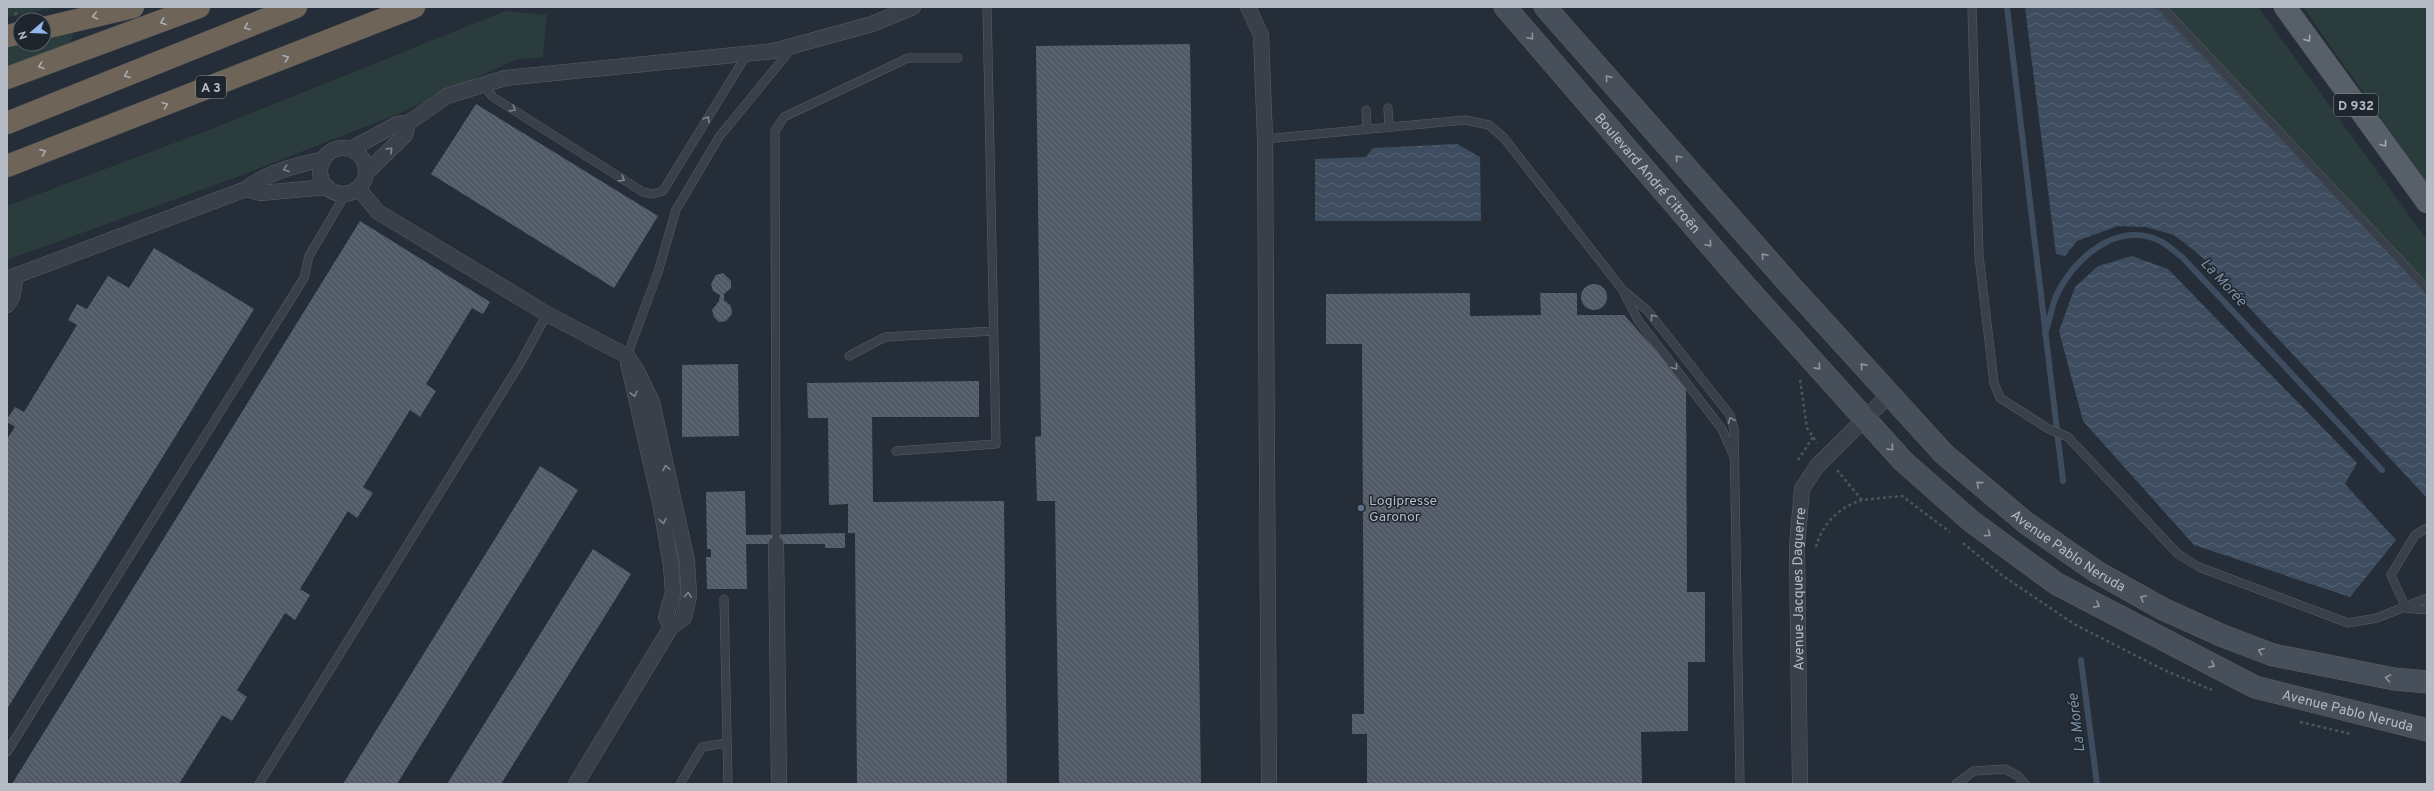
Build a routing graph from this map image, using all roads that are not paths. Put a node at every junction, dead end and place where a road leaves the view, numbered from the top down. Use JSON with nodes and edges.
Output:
{"nodes":[{"id":1,"x":133,"y":7,"type":"edge"},
{"id":2,"x":199,"y":7,"type":"edge"},
{"id":3,"x":296,"y":7,"type":"edge"},
{"id":4,"x":414,"y":7,"type":"edge"},
{"id":5,"x":913,"y":7,"type":"edge"},
{"id":6,"x":987,"y":7,"type":"edge"},
{"id":7,"x":1248,"y":7,"type":"edge"},
{"id":8,"x":1505,"y":7,"type":"edge"},
{"id":9,"x":1545,"y":7,"type":"edge"},
{"id":10,"x":1972,"y":7,"type":"edge"},
{"id":11,"x":2162,"y":7,"type":"edge"},
{"id":12,"x":2285,"y":7,"type":"edge"},
{"id":13,"x":52,"y":26,"type":"edge"},
{"id":14,"x":794,"y":46,"type":"junction"},
{"id":15,"x":748,"y":53,"type":"junction"},
{"id":16,"x":958,"y":58,"type":"dead end"},
{"id":17,"x":7,"y":78,"type":"edge"},
{"id":18,"x":483,"y":85,"type":"junction"},
{"id":19,"x":1388,"y":108,"type":"dead end"},
{"id":20,"x":1366,"y":110,"type":"dead end"},
{"id":21,"x":7,"y":123,"type":"edge"},
{"id":22,"x":408,"y":123,"type":"junction"},
{"id":23,"x":1389,"y":127,"type":"junction"},
{"id":24,"x":1367,"y":129,"type":"junction"},
{"id":25,"x":1265,"y":139,"type":"junction"},
{"id":26,"x":351,"y":149,"type":"junction"},
{"id":27,"x":324,"y":159,"type":"junction"},
{"id":28,"x":7,"y":166,"type":"edge"},
{"id":29,"x":366,"y":173,"type":"junction"},
{"id":30,"x":327,"y":187,"type":"junction"},
{"id":31,"x":246,"y":189,"type":"junction"},
{"id":32,"x":352,"y":191,"type":"junction"},
{"id":33,"x":2427,"y":202,"type":"edge"},
{"id":34,"x":11,"y":277,"type":"edge"},
{"id":35,"x":1622,"y":289,"type":"junction"},
{"id":36,"x":2427,"y":289,"type":"edge"},
{"id":37,"x":7,"y":305,"type":"edge"},
{"id":38,"x":547,"y":314,"type":"junction"},
{"id":39,"x":994,"y":331,"type":"junction"},
{"id":40,"x":1792,"y":338,"type":"joint"},
{"id":41,"x":627,"y":356,"type":"junction"},
{"id":42,"x":849,"y":356,"type":"dead end"},
{"id":43,"x":1889,"y":395,"type":"junction"},
{"id":44,"x":1865,"y":419,"type":"junction"},
{"id":45,"x":896,"y":451,"type":"dead end"},
{"id":46,"x":1735,"y":459,"type":"junction"},
{"id":47,"x":2427,"y":528,"type":"edge"},
{"id":48,"x":776,"y":539,"type":"joint"},
{"id":49,"x":2427,"y":598,"type":"edge"},
{"id":50,"x":724,"y":599,"type":"dead end"},
{"id":51,"x":2406,"y":608,"type":"junction"},
{"id":52,"x":2427,"y":610,"type":"edge"},
{"id":53,"x":2427,"y":682,"type":"edge"},
{"id":54,"x":2427,"y":730,"type":"edge"},
{"id":55,"x":726,"y":743,"type":"junction"},
{"id":56,"x":7,"y":752,"type":"edge"},
{"id":57,"x":259,"y":784,"type":"edge"},
{"id":58,"x":576,"y":784,"type":"edge"},
{"id":59,"x":680,"y":784,"type":"edge"},
{"id":60,"x":728,"y":784,"type":"edge"},
{"id":61,"x":779,"y":784,"type":"edge"},
{"id":62,"x":1269,"y":784,"type":"edge"},
{"id":63,"x":1740,"y":784,"type":"edge"},
{"id":64,"x":1800,"y":784,"type":"edge"},
{"id":65,"x":1956,"y":784,"type":"edge"},
{"id":66,"x":2025,"y":784,"type":"edge"}],
"edges":[{"from":1,"to":13,"type":"highway","one_way":true},
{"from":2,"to":17,"type":"highway","one_way":true},
{"from":3,"to":21,"type":"highway","one_way":true},
{"from":28,"to":4,"type":"highway","number":"A 3","one_way":true},
{"from":5,"to":14,"type":"street"},
{"from":6,"to":39,"type":"lane"},
{"from":7,"to":25,"type":"street"},
{"from":8,"to":40,"type":"main road","name":"Boulevard André Citroën","one_way":true},
{"from":43,"to":9,"type":"main road","name":"Avenue Pablo Neruda","one_way":true},
{"from":10,"to":51,"type":"lane"},
{"from":11,"to":36,"type":"lane"},
{"from":12,"to":33,"type":"main road","number":"D 932","one_way":true},
{"from":14,"to":15,"type":"street"},
{"from":14,"to":41,"type":"lane"},
{"from":15,"to":18,"type":"street"},
{"from":18,"to":15,"type":"lane","one_way":true},
{"from":16,"to":48,"type":"lane"},
{"from":18,"to":22,"type":"street"},
{"from":19,"to":23,"type":"lane"},
{"from":20,"to":24,"type":"lane"},
{"from":22,"to":26,"type":"street"},
{"from":29,"to":22,"type":"street","one_way":true},
{"from":23,"to":24,"type":"lane"},
{"from":23,"to":35,"type":"lane"},
{"from":24,"to":25,"type":"lane"},
{"from":25,"to":62,"type":"street"},
{"from":26,"to":27,"type":"street"},
{"from":26,"to":29,"type":"street"},
{"from":27,"to":30,"type":"street"},
{"from":27,"to":31,"type":"street","one_way":true},
{"from":29,"to":32,"type":"street"},
{"from":30,"to":31,"type":"street"},
{"from":30,"to":32,"type":"street"},
{"from":31,"to":34,"type":"street"},
{"from":32,"to":38,"type":"street"},
{"from":32,"to":56,"type":"lane"},
{"from":34,"to":37,"type":"street"},
{"from":35,"to":46,"type":"lane","one_way":true},
{"from":46,"to":35,"type":"lane","one_way":true},
{"from":38,"to":41,"type":"street"},
{"from":38,"to":57,"type":"lane"},
{"from":39,"to":42,"type":"lane"},
{"from":39,"to":45,"type":"lane"},
{"from":40,"to":44,"type":"main road","name":"Avenue Pablo Neruda","one_way":true},
{"from":41,"to":58,"type":"street"},
{"from":43,"to":44,"type":"street","name":"Avenue Jacques Daguerre"},
{"from":53,"to":43,"type":"main road","name":"Avenue Pablo Neruda","one_way":true},
{"from":44,"to":54,"type":"main road","name":"Avenue Pablo Neruda","one_way":true},
{"from":44,"to":64,"type":"street","name":"Avenue Jacques Daguerre"},
{"from":46,"to":63,"type":"lane"},
{"from":47,"to":51,"type":"lane"},
{"from":48,"to":61,"type":"street"},
{"from":49,"to":51,"type":"lane"},
{"from":50,"to":55,"type":"lane"},
{"from":51,"to":52,"type":"lane"},
{"from":55,"to":59,"type":"lane"},
{"from":55,"to":60,"type":"lane"},
{"from":65,"to":66,"type":"lane"}]}
